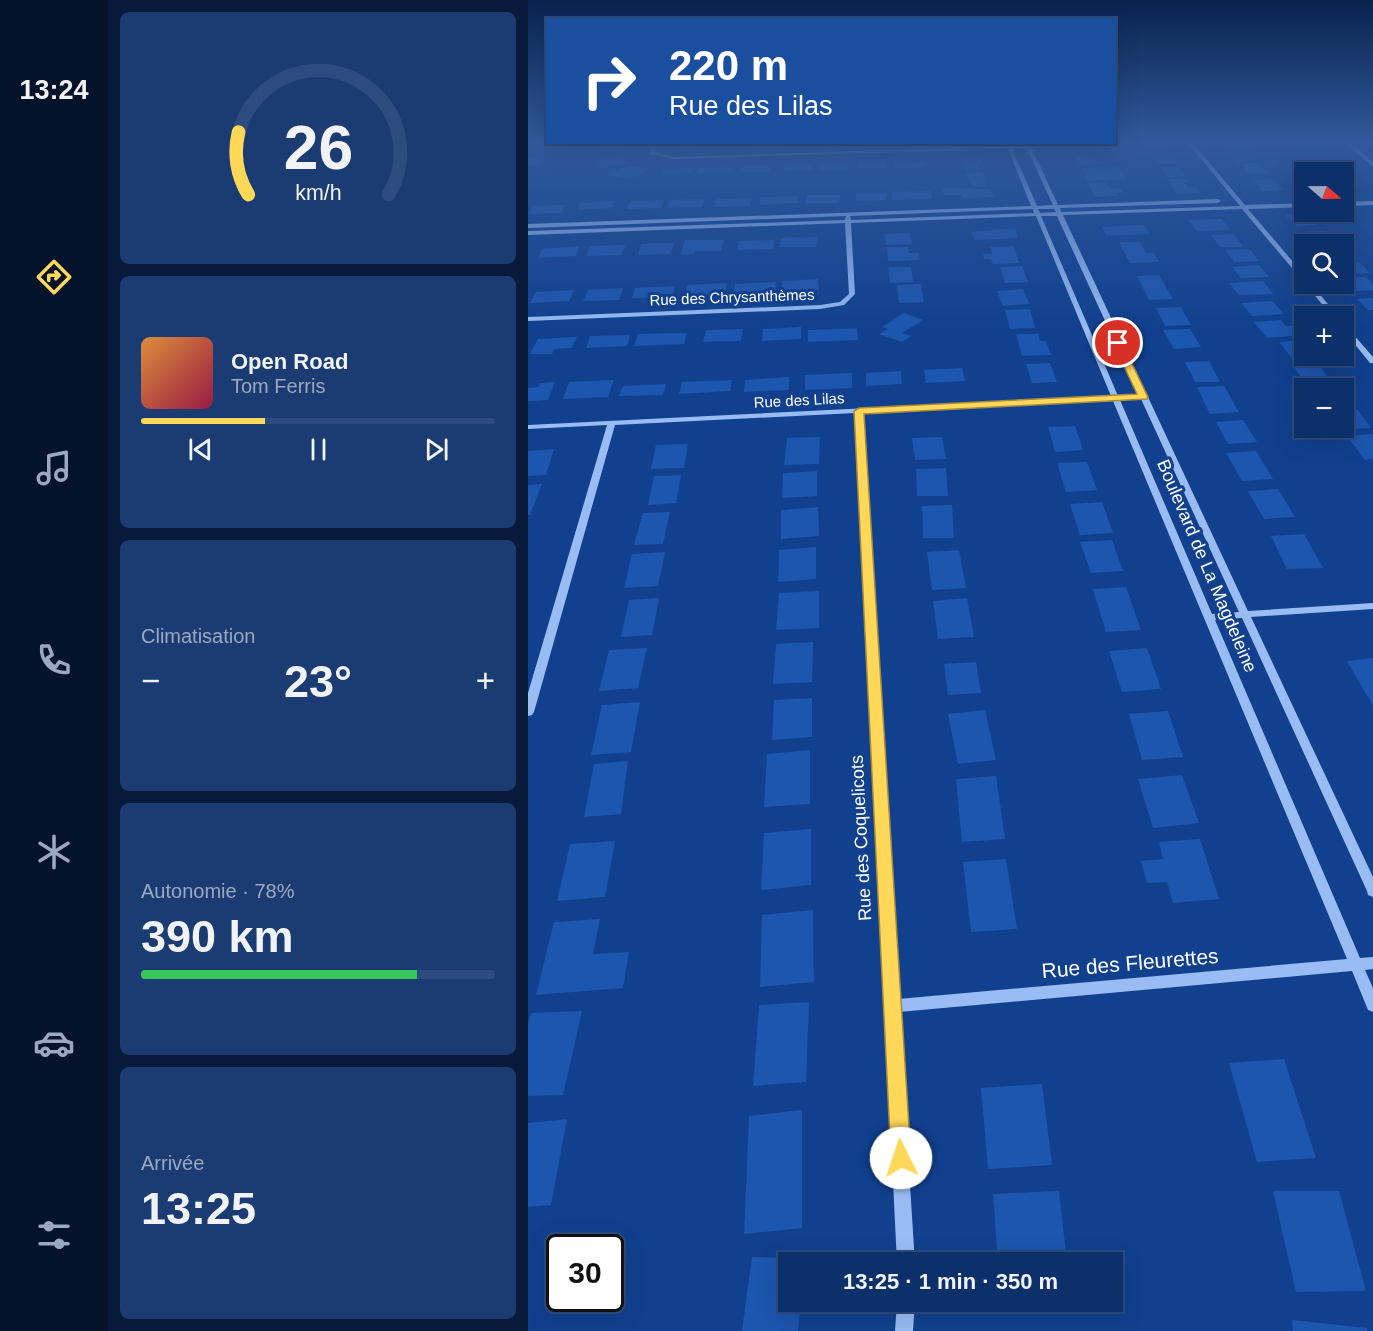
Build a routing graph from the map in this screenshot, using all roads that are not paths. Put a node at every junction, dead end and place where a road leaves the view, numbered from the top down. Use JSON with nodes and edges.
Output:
{"nodes":[{"id":1,"x":1033,"y":204,"type":"edge"},
{"id":2,"x":1054,"y":204,"type":"edge"},
{"id":3,"x":1164,"y":204,"type":"edge"},
{"id":4,"x":1242,"y":204,"type":"edge"},
{"id":5,"x":1294,"y":205,"type":"edge"},
{"id":6,"x":1244,"y":207,"type":"junction"},
{"id":7,"x":1057,"y":210,"type":"junction"},
{"id":8,"x":1036,"y":211,"type":"junction"},
{"id":9,"x":848,"y":218,"type":"junction"},
{"id":10,"x":528,"y":226,"type":"edge"},
{"id":11,"x":528,"y":233,"type":"edge"},
{"id":12,"x":1294,"y":267,"type":"edge"},
{"id":13,"x":1316,"y":294,"type":"edge"},
{"id":14,"x":1326,"y":306,"type":"edge"},
{"id":15,"x":528,"y":319,"type":"edge"},
{"id":16,"x":1354,"y":339,"type":"edge"},
{"id":17,"x":1373,"y":361,"type":"edge"},
{"id":18,"x":1143,"y":397,"type":"junction"},
{"id":19,"x":1116,"y":398,"type":"junction"},
{"id":20,"x":859,"y":411,"type":"junction"},
{"id":21,"x":612,"y":423,"type":"junction"},
{"id":22,"x":528,"y":427,"type":"edge"},
{"id":23,"x":1373,"y":606,"type":"edge"},
{"id":24,"x":1243,"y":614,"type":"junction"},
{"id":25,"x":1210,"y":617,"type":"junction"},
{"id":26,"x":528,"y":712,"type":"edge"},
{"id":27,"x":1373,"y":891,"type":"edge"},
{"id":28,"x":1373,"y":963,"type":"edge"},
{"id":29,"x":1356,"y":965,"type":"junction"},
{"id":30,"x":1373,"y":1005,"type":"edge"},
{"id":31,"x":891,"y":1006,"type":"junction"},
{"id":32,"x":905,"y":1252,"type":"edge"},
{"id":33,"x":905,"y":1312,"type":"edge"},
{"id":34,"x":904,"y":1331,"type":"edge"}],
"edges":[{"from":1,"to":8,"type":"street","name":"Boulevard de La Magdeleine"},
{"from":2,"to":7,"type":"street","name":"Boulevard de La Magdeleine"},
{"from":3,"to":7,"type":"street"},
{"from":4,"to":6,"type":"street"},
{"from":5,"to":6,"type":"street"},
{"from":6,"to":7,"type":"street"},
{"from":6,"to":12,"type":"street"},
{"from":7,"to":8,"type":"street"},
{"from":7,"to":18,"type":"street","name":"Boulevard de La Magdeleine"},
{"from":8,"to":9,"type":"street"},
{"from":8,"to":19,"type":"street","name":"Boulevard de La Magdeleine"},
{"from":9,"to":10,"type":"street"},
{"from":9,"to":11,"type":"street"},
{"from":9,"to":15,"type":"street","name":"Rue des Chrysanthèmes"},
{"from":13,"to":14,"type":"street"},
{"from":16,"to":17,"type":"street"},
{"from":18,"to":19,"type":"street","name":"Rue des Lilas"},
{"from":18,"to":24,"type":"street","name":"Boulevard de La Magdeleine"},
{"from":19,"to":20,"type":"street","name":"Rue des Lilas"},
{"from":19,"to":25,"type":"street","name":"Boulevard de La Magdeleine"},
{"from":20,"to":21,"type":"street","name":"Rue des Lilas"},
{"from":20,"to":31,"type":"street","name":"Rue des Coquelicots"},
{"from":21,"to":22,"type":"street","name":"Rue des Lilas"},
{"from":21,"to":26,"type":"street"},
{"from":23,"to":24,"type":"street"},
{"from":24,"to":25,"type":"street"},
{"from":24,"to":27,"type":"street","name":"Boulevard de La Magdeleine"},
{"from":25,"to":29,"type":"street","name":"Boulevard de La Magdeleine"},
{"from":28,"to":29,"type":"street","name":"Rue des Fleurettes"},
{"from":29,"to":30,"type":"street","name":"Boulevard de La Magdeleine"},
{"from":29,"to":31,"type":"street","name":"Rue des Fleurettes"},
{"from":31,"to":32,"type":"street","name":"Rue des Coquelicots"},
{"from":33,"to":34,"type":"street"}]}
